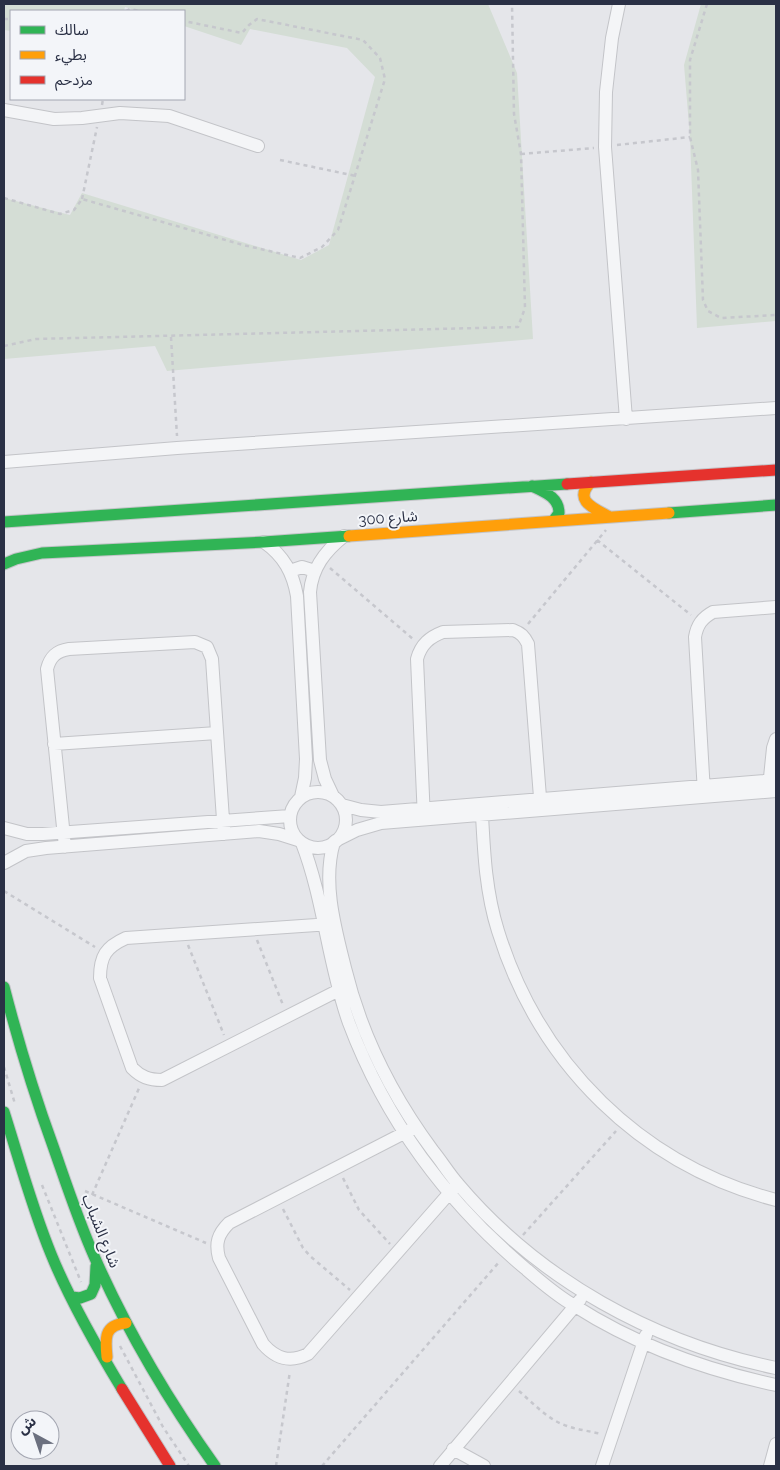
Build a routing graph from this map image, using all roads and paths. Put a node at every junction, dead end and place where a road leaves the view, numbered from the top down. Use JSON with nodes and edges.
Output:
{"nodes":[{"id":1,"x":512,"y":4,"type":"edge"},
{"id":2,"x":619,"y":4,"type":"edge"},
{"id":3,"x":707,"y":4,"type":"edge"},
{"id":4,"x":103,"y":100,"type":"edge"},
{"id":5,"x":4,"y":110,"type":"edge"},
{"id":6,"x":100,"y":115,"type":"junction"},
{"id":7,"x":258,"y":146,"type":"dead end"},
{"id":8,"x":280,"y":160,"type":"dead end"},
{"id":9,"x":356,"y":176,"type":"dead end"},
{"id":10,"x":82,"y":199,"type":"dead end"},
{"id":11,"x":776,"y":315,"type":"edge"},
{"id":12,"x":170,"y":337,"type":"junction"},
{"id":13,"x":4,"y":346,"type":"edge"},
{"id":14,"x":776,"y":408,"type":"edge"},
{"id":15,"x":626,"y":418,"type":"junction"},
{"id":16,"x":177,"y":448,"type":"junction"},
{"id":17,"x":4,"y":462,"type":"edge"},
{"id":18,"x":776,"y":470,"type":"edge"},
{"id":19,"x":591,"y":482,"type":"junction"},
{"id":20,"x":532,"y":486,"type":"junction"},
{"id":21,"x":776,"y":505,"type":"edge"},
{"id":22,"x":613,"y":516,"type":"junction"},
{"id":23,"x":554,"y":520,"type":"junction"},
{"id":24,"x":4,"y":522,"type":"edge"},
{"id":25,"x":344,"y":536,"type":"junction"},
{"id":26,"x":597,"y":540,"type":"junction"},
{"id":27,"x":264,"y":542,"type":"junction"},
{"id":28,"x":4,"y":548,"type":"edge"},
{"id":29,"x":16,"y":559,"type":"junction"},
{"id":30,"x":4,"y":564,"type":"edge"},
{"id":31,"x":317,"y":565,"type":"junction"},
{"id":32,"x":290,"y":571,"type":"junction"},
{"id":33,"x":776,"y":607,"type":"edge"},
{"id":34,"x":700,"y":622,"type":"junction"},
{"id":35,"x":520,"y":633,"type":"junction"},
{"id":36,"x":422,"y":647,"type":"junction"},
{"id":37,"x":217,"y":733,"type":"junction"},
{"id":38,"x":776,"y":739,"type":"edge"},
{"id":39,"x":54,"y":744,"type":"junction"},
{"id":40,"x":772,"y":786,"type":"edge"},
{"id":41,"x":704,"y":792,"type":"junction"},
{"id":42,"x":301,"y":797,"type":"junction"},
{"id":43,"x":337,"y":800,"type":"junction"},
{"id":44,"x":541,"y":804,"type":"junction"},
{"id":45,"x":424,"y":814,"type":"junction"},
{"id":46,"x":482,"y":815,"type":"junction"},
{"id":47,"x":290,"y":816,"type":"junction"},
{"id":48,"x":223,"y":820,"type":"junction"},
{"id":49,"x":4,"y":828,"type":"edge"},
{"id":50,"x":63,"y":832,"type":"junction"},
{"id":51,"x":224,"y":834,"type":"junction"},
{"id":52,"x":300,"y":841,"type":"junction"},
{"id":53,"x":335,"y":842,"type":"junction"},
{"id":54,"x":65,"y":847,"type":"junction"},
{"id":55,"x":4,"y":863,"type":"edge"},
{"id":56,"x":4,"y":891,"type":"edge"},
{"id":57,"x":329,"y":925,"type":"junction"},
{"id":58,"x":253,"y":930,"type":"junction"},
{"id":59,"x":184,"y":934,"type":"junction"},
{"id":60,"x":105,"y":953,"type":"junction"},
{"id":61,"x":4,"y":987,"type":"edge"},
{"id":62,"x":344,"y":987,"type":"junction"},
{"id":63,"x":287,"y":1016,"type":"junction"},
{"id":64,"x":229,"y":1046,"type":"junction"},
{"id":65,"x":4,"y":1068,"type":"edge"},
{"id":66,"x":144,"y":1078,"type":"junction"},
{"id":67,"x":4,"y":1112,"type":"edge"},
{"id":68,"x":18,"y":1112,"type":"dead end"},
{"id":69,"x":623,"y":1122,"type":"junction"},
{"id":70,"x":416,"y":1127,"type":"junction"},
{"id":71,"x":404,"y":1133,"type":"junction"},
{"id":72,"x":338,"y":1168,"type":"junction"},
{"id":73,"x":42,"y":1183,"type":"dead end"},
{"id":74,"x":66,"y":1184,"type":"junction"},
{"id":75,"x":458,"y":1184,"type":"junction"},
{"id":76,"x":92,"y":1194,"type":"junction"},
{"id":77,"x":448,"y":1194,"type":"junction"},
{"id":78,"x":277,"y":1199,"type":"junction"},
{"id":79,"x":776,"y":1200,"type":"edge"},
{"id":80,"x":517,"y":1242,"type":"junction"},
{"id":81,"x":217,"y":1248,"type":"junction"},
{"id":82,"x":398,"y":1252,"type":"junction"},
{"id":83,"x":507,"y":1253,"type":"junction"},
{"id":84,"x":95,"y":1257,"type":"junction"},
{"id":85,"x":83,"y":1287,"type":"dead end"},
{"id":86,"x":586,"y":1294,"type":"junction"},
{"id":87,"x":72,"y":1297,"type":"junction"},
{"id":88,"x":358,"y":1298,"type":"junction"},
{"id":89,"x":574,"y":1306,"type":"junction"},
{"id":90,"x":126,"y":1323,"type":"junction"},
{"id":91,"x":649,"y":1328,"type":"junction"},
{"id":92,"x":118,"y":1342,"type":"dead end"},
{"id":93,"x":644,"y":1343,"type":"junction"},
{"id":94,"x":292,"y":1360,"type":"junction"},
{"id":95,"x":108,"y":1366,"type":"junction"},
{"id":96,"x":776,"y":1368,"type":"edge"},
{"id":97,"x":509,"y":1383,"type":"junction"},
{"id":98,"x":776,"y":1385,"type":"edge"},
{"id":99,"x":612,"y":1436,"type":"junction"},
{"id":100,"x":776,"y":1444,"type":"edge"},
{"id":101,"x":453,"y":1449,"type":"junction"},
{"id":102,"x":170,"y":1466,"type":"edge"},
{"id":103,"x":189,"y":1466,"type":"edge"},
{"id":104,"x":215,"y":1466,"type":"edge"},
{"id":105,"x":276,"y":1466,"type":"edge"},
{"id":106,"x":322,"y":1466,"type":"edge"},
{"id":107,"x":440,"y":1466,"type":"edge"},
{"id":108,"x":484,"y":1466,"type":"edge"},
{"id":109,"x":602,"y":1466,"type":"edge"},
{"id":110,"x":770,"y":1466,"type":"edge"}],
"edges":[{"from":1,"to":12,"type":"path"},
{"from":2,"to":15,"type":"street"},
{"from":3,"to":11,"type":"path"},
{"from":4,"to":6,"type":"path"},
{"from":5,"to":6,"type":"street"},
{"from":6,"to":7,"type":"street"},
{"from":6,"to":10,"type":"path"},
{"from":8,"to":9,"type":"path"},
{"from":12,"to":13,"type":"path"},
{"from":12,"to":16,"type":"path"},
{"from":14,"to":15,"type":"street"},
{"from":15,"to":16,"type":"street"},
{"from":16,"to":17,"type":"street"},
{"from":18,"to":19,"type":"street","name":"شارع 300"},
{"from":19,"to":20,"type":"street","name":"شارع 300"},
{"from":19,"to":22,"type":"street"},
{"from":20,"to":23,"type":"street"},
{"from":20,"to":24,"type":"street","name":"شارع 300"},
{"from":21,"to":22,"type":"street","name":"شارع 300"},
{"from":22,"to":23,"type":"street","name":"شارع 300"},
{"from":22,"to":26,"type":"path"},
{"from":23,"to":25,"type":"street","name":"شارع 300"},
{"from":25,"to":27,"type":"street","name":"شارع 300"},
{"from":25,"to":31,"type":"street"},
{"from":26,"to":34,"type":"path"},
{"from":26,"to":35,"type":"path"},
{"from":27,"to":29,"type":"street","name":"شارع 300"},
{"from":27,"to":32,"type":"street"},
{"from":28,"to":29,"type":"street"},
{"from":29,"to":30,"type":"street","name":"شارع 300"},
{"from":31,"to":32,"type":"street"},
{"from":31,"to":36,"type":"path"},
{"from":31,"to":43,"type":"street"},
{"from":32,"to":42,"type":"street"},
{"from":33,"to":34,"type":"street"},
{"from":34,"to":41,"type":"street"},
{"from":35,"to":36,"type":"street"},
{"from":35,"to":44,"type":"street"},
{"from":36,"to":45,"type":"street"},
{"from":37,"to":39,"type":"street"},
{"from":37,"to":39,"type":"street"},
{"from":37,"to":48,"type":"street"},
{"from":38,"to":40,"type":"street"},
{"from":39,"to":50,"type":"street"},
{"from":40,"to":41,"type":"street"},
{"from":41,"to":44,"type":"street"},
{"from":42,"to":43,"type":"street"},
{"from":42,"to":47,"type":"street"},
{"from":43,"to":45,"type":"street"},
{"from":43,"to":53,"type":"street"},
{"from":44,"to":45,"type":"street"},
{"from":44,"to":46,"type":"street"},
{"from":45,"to":46,"type":"street"},
{"from":45,"to":53,"type":"street"},
{"from":46,"to":69,"type":"street"},
{"from":47,"to":48,"type":"street"},
{"from":47,"to":52,"type":"street"},
{"from":48,"to":50,"type":"street"},
{"from":48,"to":51,"type":"street"},
{"from":49,"to":50,"type":"street"},
{"from":50,"to":54,"type":"street"},
{"from":51,"to":52,"type":"street"},
{"from":51,"to":54,"type":"street"},
{"from":52,"to":53,"type":"street"},
{"from":52,"to":57,"type":"street"},
{"from":53,"to":57,"type":"street"},
{"from":54,"to":55,"type":"street"},
{"from":56,"to":60,"type":"path"},
{"from":57,"to":58,"type":"street"},
{"from":57,"to":62,"type":"street"},
{"from":58,"to":59,"type":"street"},
{"from":58,"to":63,"type":"path"},
{"from":59,"to":60,"type":"street"},
{"from":59,"to":64,"type":"path"},
{"from":60,"to":66,"type":"street"},
{"from":61,"to":74,"type":"street","name":"شارع الشباب"},
{"from":62,"to":63,"type":"street"},
{"from":62,"to":70,"type":"street"},
{"from":62,"to":71,"type":"street"},
{"from":63,"to":64,"type":"street"},
{"from":64,"to":66,"type":"street"},
{"from":65,"to":68,"type":"path"},
{"from":66,"to":76,"type":"path"},
{"from":67,"to":87,"type":"street"},
{"from":69,"to":79,"type":"street"},
{"from":69,"to":80,"type":"path"},
{"from":70,"to":71,"type":"street"},
{"from":70,"to":75,"type":"street"},
{"from":71,"to":72,"type":"street"},
{"from":71,"to":77,"type":"street"},
{"from":72,"to":78,"type":"street"},
{"from":72,"to":82,"type":"path"},
{"from":73,"to":85,"type":"path"},
{"from":74,"to":76,"type":"path"},
{"from":74,"to":84,"type":"street","name":"شارع الشباب"},
{"from":75,"to":77,"type":"street"},
{"from":75,"to":80,"type":"street"},
{"from":76,"to":81,"type":"path"},
{"from":77,"to":82,"type":"street"},
{"from":77,"to":83,"type":"street"},
{"from":78,"to":81,"type":"street"},
{"from":78,"to":88,"type":"path"},
{"from":80,"to":86,"type":"street"},
{"from":81,"to":94,"type":"street"},
{"from":82,"to":88,"type":"street"},
{"from":83,"to":89,"type":"street"},
{"from":83,"to":106,"type":"path"},
{"from":84,"to":87,"type":"street"},
{"from":84,"to":90,"type":"street","name":"شارع الشباب"},
{"from":86,"to":89,"type":"street"},
{"from":86,"to":91,"type":"street"},
{"from":87,"to":95,"type":"street"},
{"from":88,"to":94,"type":"street"},
{"from":89,"to":93,"type":"street"},
{"from":89,"to":97,"type":"street"},
{"from":90,"to":95,"type":"street"},
{"from":90,"to":104,"type":"street","name":"شارع الشباب"},
{"from":91,"to":93,"type":"street"},
{"from":91,"to":96,"type":"street"},
{"from":92,"to":103,"type":"path"},
{"from":93,"to":98,"type":"street"},
{"from":93,"to":99,"type":"street"},
{"from":94,"to":105,"type":"path"},
{"from":95,"to":102,"type":"street"},
{"from":97,"to":99,"type":"path"},
{"from":97,"to":101,"type":"street"},
{"from":99,"to":109,"type":"street"},
{"from":100,"to":110,"type":"street"},
{"from":101,"to":107,"type":"street"},
{"from":101,"to":108,"type":"street"}]}
